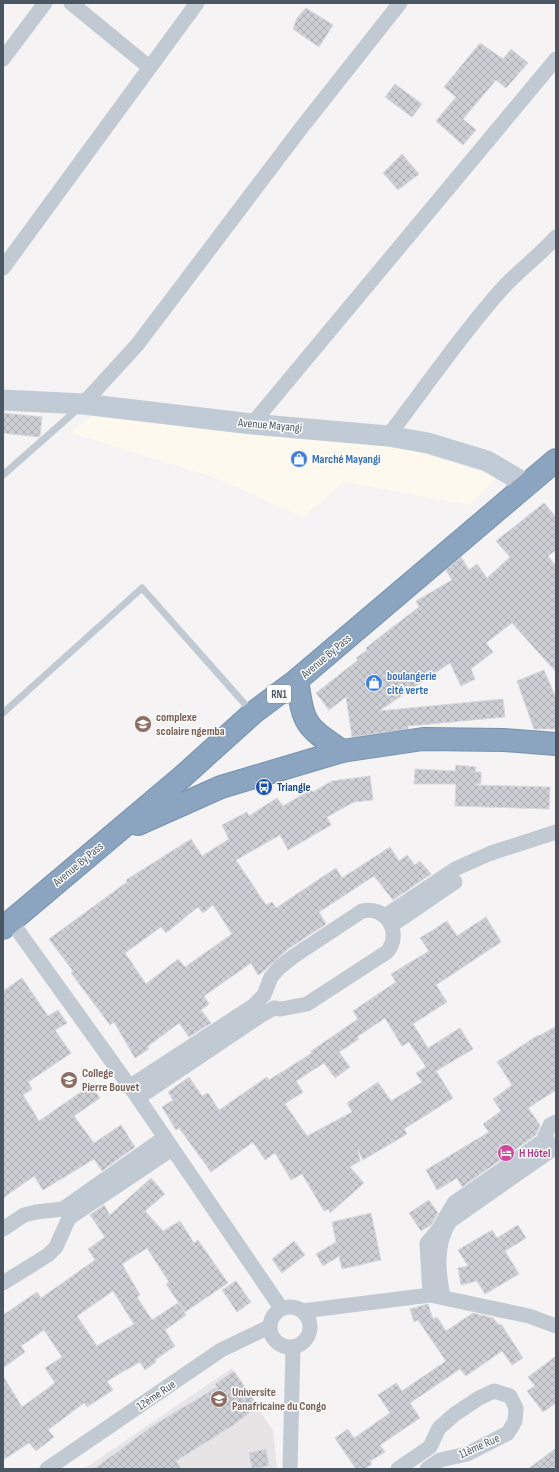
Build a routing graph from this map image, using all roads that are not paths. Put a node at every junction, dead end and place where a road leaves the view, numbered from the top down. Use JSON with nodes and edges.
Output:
{"nodes":[{"id":1,"x":45,"y":3,"type":"edge"},
{"id":2,"x":71,"y":3,"type":"edge"},
{"id":3,"x":197,"y":3,"type":"edge"},
{"id":4,"x":400,"y":3,"type":"edge"},
{"id":5,"x":556,"y":59,"type":"edge"},
{"id":6,"x":3,"y":60,"type":"edge"},
{"id":7,"x":149,"y":67,"type":"junction"},
{"id":8,"x":556,"y":237,"type":"edge"},
{"id":9,"x":3,"y":268,"type":"edge"},
{"id":10,"x":3,"y":400,"type":"edge"},
{"id":11,"x":84,"y":404,"type":"junction"},
{"id":12,"x":252,"y":424,"type":"junction"},
{"id":13,"x":388,"y":436,"type":"junction"},
{"id":14,"x":556,"y":460,"type":"edge"},
{"id":15,"x":3,"y":475,"type":"edge"},
{"id":16,"x":528,"y":485,"type":"junction"},
{"id":17,"x":298,"y":680,"type":"junction"},
{"id":18,"x":3,"y":712,"type":"edge"},
{"id":19,"x":253,"y":714,"type":"junction"},
{"id":20,"x":556,"y":744,"type":"edge"},
{"id":21,"x":342,"y":752,"type":"junction"},
{"id":22,"x":556,"y":832,"type":"edge"},
{"id":23,"x":115,"y":834,"type":"junction"},
{"id":24,"x":455,"y":882,"type":"dead end"},
{"id":25,"x":388,"y":921,"type":"junction"},
{"id":26,"x":7,"y":924,"type":"edge"},
{"id":27,"x":264,"y":995,"type":"junction"},
{"id":28,"x":274,"y":1008,"type":"junction"},
{"id":29,"x":134,"y":1093,"type":"junction"},
{"id":30,"x":556,"y":1122,"type":"edge"},
{"id":31,"x":168,"y":1144,"type":"junction"},
{"id":32,"x":551,"y":1147,"type":"edge"},
{"id":33,"x":66,"y":1213,"type":"junction"},
{"id":34,"x":3,"y":1229,"type":"edge"},
{"id":35,"x":3,"y":1283,"type":"edge"},
{"id":36,"x":436,"y":1296,"type":"junction"},
{"id":37,"x":281,"y":1308,"type":"junction"},
{"id":38,"x":303,"y":1311,"type":"junction"},
{"id":39,"x":556,"y":1326,"type":"edge"},
{"id":40,"x":269,"y":1327,"type":"junction"},
{"id":41,"x":293,"y":1347,"type":"junction"},
{"id":42,"x":430,"y":1447,"type":"junction"},
{"id":43,"x":440,"y":1460,"type":"junction"},
{"id":44,"x":47,"y":1469,"type":"edge"},
{"id":45,"x":290,"y":1469,"type":"edge"},
{"id":46,"x":398,"y":1469,"type":"edge"},
{"id":47,"x":427,"y":1469,"type":"edge"}],
"edges":[{"from":1,"to":6,"type":"street"},
{"from":2,"to":7,"type":"street"},
{"from":3,"to":7,"type":"street"},
{"from":4,"to":11,"type":"street"},
{"from":5,"to":12,"type":"street"},
{"from":7,"to":9,"type":"street"},
{"from":8,"to":13,"type":"street"},
{"from":10,"to":11,"type":"street","name":"Avenue Mayangi"},
{"from":11,"to":12,"type":"street","name":"Avenue Mayangi"},
{"from":11,"to":15,"type":"lane"},
{"from":12,"to":13,"type":"street","name":"Avenue Mayangi"},
{"from":13,"to":16,"type":"street","name":"Avenue Mayangi"},
{"from":14,"to":16,"type":"highway","name":"Avenue By Pass","number":"RN1"},
{"from":16,"to":17,"type":"highway","name":"Avenue By Pass","number":"RN1"},
{"from":17,"to":19,"type":"highway","name":"Avenue By Pass","number":"RN1"},
{"from":17,"to":21,"type":"highway"},
{"from":18,"to":19,"type":"lane"},
{"from":19,"to":23,"type":"highway","name":"Avenue By Pass","number":"RN1"},
{"from":20,"to":21,"type":"highway"},
{"from":21,"to":23,"type":"highway"},
{"from":22,"to":25,"type":"street"},
{"from":23,"to":26,"type":"highway","name":"Avenue By Pass","number":"RN1"},
{"from":24,"to":25,"type":"street"},
{"from":25,"to":27,"type":"street"},
{"from":25,"to":28,"type":"street"},
{"from":26,"to":29,"type":"street"},
{"from":27,"to":28,"type":"street"},
{"from":27,"to":29,"type":"street"},
{"from":28,"to":29,"type":"street"},
{"from":29,"to":31,"type":"street"},
{"from":30,"to":32,"type":"street"},
{"from":31,"to":33,"type":"street"},
{"from":31,"to":37,"type":"street"},
{"from":32,"to":36,"type":"street"},
{"from":33,"to":34,"type":"street"},
{"from":33,"to":35,"type":"street"},
{"from":36,"to":38,"type":"street"},
{"from":36,"to":39,"type":"street"},
{"from":37,"to":38,"type":"street"},
{"from":37,"to":40,"type":"street"},
{"from":38,"to":41,"type":"street"},
{"from":40,"to":41,"type":"street"},
{"from":40,"to":44,"type":"street","name":"12ème Rue"},
{"from":41,"to":45,"type":"street"},
{"from":42,"to":43,"type":"street"},
{"from":42,"to":43,"type":"street","name":"11ème Rue"},
{"from":42,"to":46,"type":"street"},
{"from":43,"to":47,"type":"street","name":"11ème Rue"}]}
